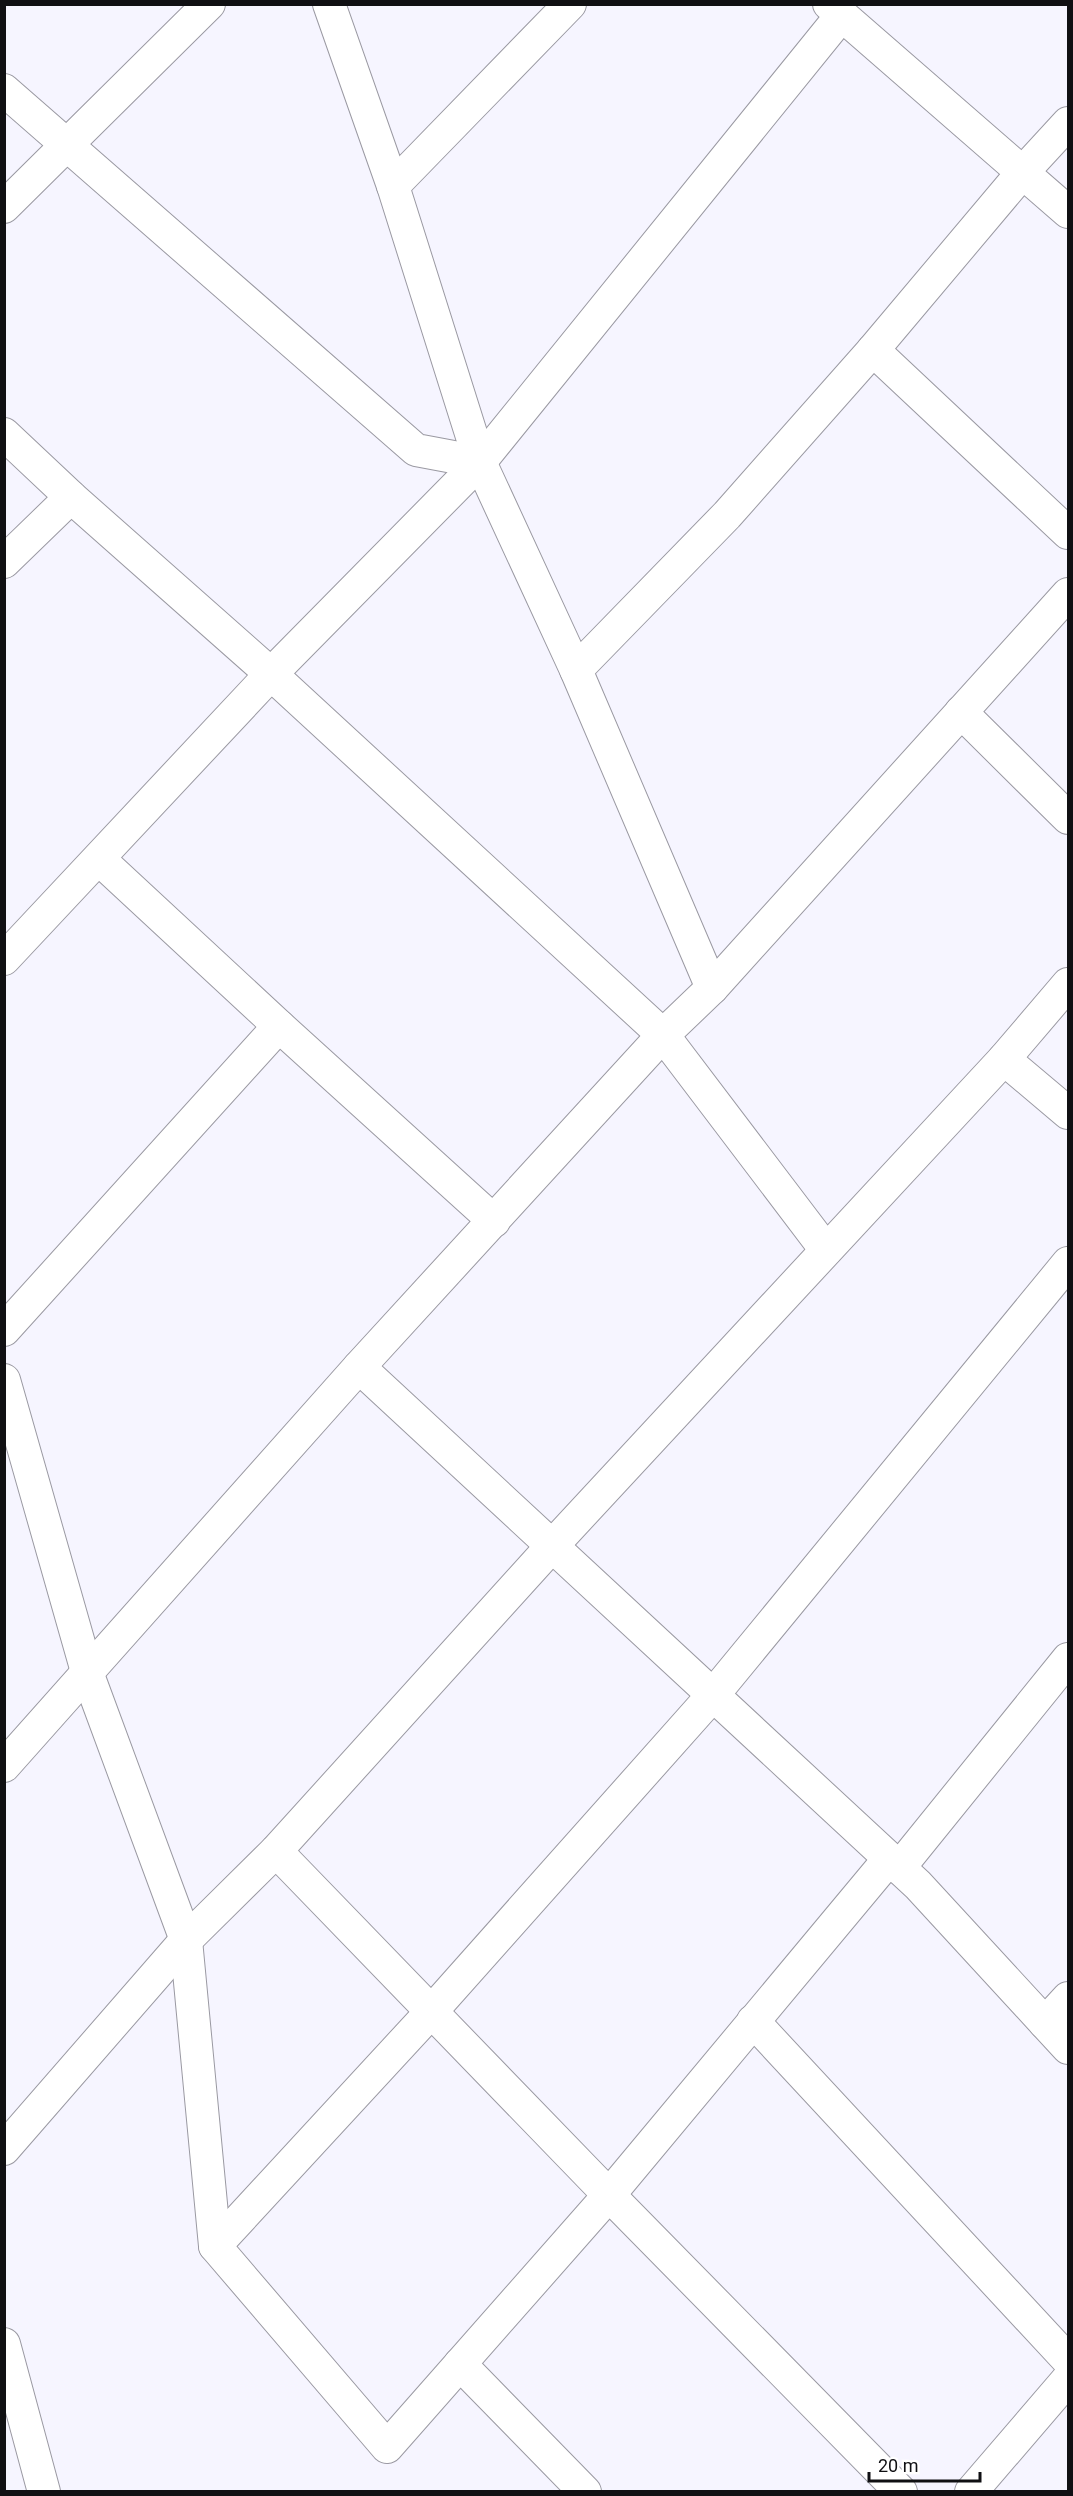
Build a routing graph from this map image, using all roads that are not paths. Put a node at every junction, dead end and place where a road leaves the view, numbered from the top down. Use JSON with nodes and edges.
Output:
{"nodes":[{"id":1,"x":209,"y":4,"type":"edge"},
{"id":2,"x":329,"y":4,"type":"edge"},
{"id":3,"x":570,"y":4,"type":"edge"},
{"id":4,"x":835,"y":10,"type":"edge"},
{"id":5,"x":4,"y":90,"type":"edge"},
{"id":6,"x":1068,"y":123,"type":"edge"},
{"id":7,"x":67,"y":144,"type":"junction"},
{"id":8,"x":1022,"y":172,"type":"junction"},
{"id":9,"x":393,"y":186,"type":"junction"},
{"id":10,"x":4,"y":207,"type":"edge"},
{"id":11,"x":1068,"y":212,"type":"edge"},
{"id":12,"x":873,"y":350,"type":"junction"},
{"id":13,"x":4,"y":434,"type":"edge"},
{"id":14,"x":480,"y":462,"type":"junction"},
{"id":15,"x":71,"y":497,"type":"junction"},
{"id":16,"x":1068,"y":533,"type":"edge"},
{"id":17,"x":4,"y":562,"type":"edge"},
{"id":18,"x":1068,"y":594,"type":"edge"},
{"id":19,"x":576,"y":670,"type":"junction"},
{"id":20,"x":270,"y":674,"type":"junction"},
{"id":21,"x":961,"y":712,"type":"junction"},
{"id":22,"x":1068,"y":818,"type":"edge"},
{"id":23,"x":99,"y":859,"type":"junction"},
{"id":24,"x":4,"y":959,"type":"edge"},
{"id":25,"x":1068,"y":984,"type":"edge"},
{"id":26,"x":712,"y":988,"type":"junction"},
{"id":27,"x":279,"y":1026,"type":"junction"},
{"id":28,"x":663,"y":1035,"type":"junction"},
{"id":29,"x":1004,"y":1059,"type":"junction"},
{"id":30,"x":1068,"y":1113,"type":"edge"},
{"id":31,"x":494,"y":1221,"type":"junction"},
{"id":32,"x":826,"y":1250,"type":"junction"},
{"id":33,"x":1068,"y":1263,"type":"edge"},
{"id":34,"x":4,"y":1330,"type":"edge"},
{"id":35,"x":359,"y":1367,"type":"junction"},
{"id":36,"x":4,"y":1380,"type":"edge"},
{"id":37,"x":552,"y":1546,"type":"junction"},
{"id":38,"x":1068,"y":1659,"type":"edge"},
{"id":39,"x":88,"y":1675,"type":"junction"},
{"id":40,"x":713,"y":1695,"type":"junction"},
{"id":41,"x":4,"y":1766,"type":"edge"},
{"id":42,"x":276,"y":1851,"type":"junction"},
{"id":43,"x":894,"y":1864,"type":"junction"},
{"id":44,"x":186,"y":1940,"type":"junction"},
{"id":45,"x":1068,"y":1998,"type":"edge"},
{"id":46,"x":431,"y":2012,"type":"junction"},
{"id":47,"x":753,"y":2021,"type":"junction"},
{"id":48,"x":1046,"y":2023,"type":"junction"},
{"id":49,"x":1068,"y":2048,"type":"edge"},
{"id":50,"x":4,"y":2149,"type":"edge"},
{"id":51,"x":609,"y":2195,"type":"junction"},
{"id":52,"x":215,"y":2246,"type":"junction"},
{"id":53,"x":4,"y":2344,"type":"edge"},
{"id":54,"x":1068,"y":2360,"type":"edge"},
{"id":55,"x":460,"y":2364,"type":"junction"},
{"id":56,"x":1068,"y":2379,"type":"edge"},
{"id":57,"x":44,"y":2492,"type":"edge"},
{"id":58,"x":585,"y":2492,"type":"edge"},
{"id":59,"x":901,"y":2492,"type":"edge"},
{"id":60,"x":971,"y":2492,"type":"edge"}],
"edges":[{"from":1,"to":7,"type":"street"},
{"from":2,"to":9,"type":"street"},
{"from":3,"to":9,"type":"street"},
{"from":4,"to":8,"type":"street"},
{"from":4,"to":14,"type":"street"},
{"from":5,"to":7,"type":"street"},
{"from":6,"to":8,"type":"street"},
{"from":7,"to":10,"type":"street"},
{"from":7,"to":14,"type":"street"},
{"from":8,"to":11,"type":"street"},
{"from":8,"to":12,"type":"street"},
{"from":9,"to":14,"type":"street"},
{"from":12,"to":16,"type":"street"},
{"from":12,"to":19,"type":"street"},
{"from":13,"to":15,"type":"street"},
{"from":14,"to":19,"type":"street"},
{"from":14,"to":20,"type":"street"},
{"from":15,"to":17,"type":"street"},
{"from":15,"to":20,"type":"street"},
{"from":18,"to":21,"type":"street"},
{"from":19,"to":26,"type":"street"},
{"from":20,"to":23,"type":"street"},
{"from":20,"to":28,"type":"street"},
{"from":21,"to":22,"type":"street"},
{"from":21,"to":26,"type":"street"},
{"from":23,"to":24,"type":"street"},
{"from":23,"to":27,"type":"street"},
{"from":25,"to":29,"type":"street"},
{"from":26,"to":28,"type":"street"},
{"from":27,"to":31,"type":"street"},
{"from":27,"to":34,"type":"street"},
{"from":28,"to":31,"type":"street"},
{"from":28,"to":32,"type":"street"},
{"from":29,"to":30,"type":"street"},
{"from":29,"to":32,"type":"street"},
{"from":31,"to":35,"type":"street"},
{"from":32,"to":37,"type":"street"},
{"from":33,"to":40,"type":"street"},
{"from":35,"to":37,"type":"street"},
{"from":35,"to":39,"type":"street"},
{"from":36,"to":39,"type":"street"},
{"from":37,"to":40,"type":"street"},
{"from":37,"to":42,"type":"street"},
{"from":38,"to":43,"type":"street"},
{"from":39,"to":41,"type":"street"},
{"from":39,"to":44,"type":"street"},
{"from":40,"to":43,"type":"street"},
{"from":40,"to":46,"type":"street"},
{"from":42,"to":44,"type":"street"},
{"from":42,"to":46,"type":"street"},
{"from":43,"to":47,"type":"street"},
{"from":43,"to":48,"type":"street"},
{"from":44,"to":50,"type":"street"},
{"from":44,"to":52,"type":"street"},
{"from":45,"to":48,"type":"street"},
{"from":46,"to":51,"type":"street"},
{"from":46,"to":52,"type":"street"},
{"from":47,"to":51,"type":"street"},
{"from":47,"to":54,"type":"street"},
{"from":48,"to":49,"type":"street"},
{"from":51,"to":55,"type":"street"},
{"from":51,"to":59,"type":"street"},
{"from":52,"to":55,"type":"street"},
{"from":53,"to":57,"type":"street"},
{"from":55,"to":58,"type":"street"},
{"from":56,"to":60,"type":"street"}]}
